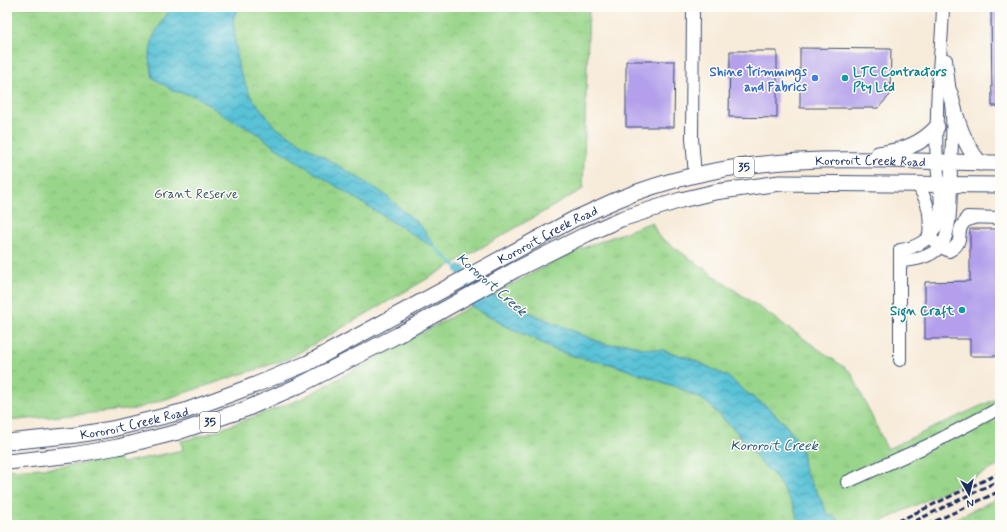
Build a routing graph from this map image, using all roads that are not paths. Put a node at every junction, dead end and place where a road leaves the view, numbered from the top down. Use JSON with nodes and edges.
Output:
{"nodes":[{"id":1,"x":693,"y":7,"type":"edge"},
{"id":2,"x":942,"y":7,"type":"edge"},
{"id":3,"x":942,"y":29,"type":"junction"},
{"id":4,"x":950,"y":94,"type":"junction"},
{"id":5,"x":937,"y":127,"type":"junction"},
{"id":6,"x":840,"y":160,"type":"junction"},
{"id":7,"x":944,"y":162,"type":"junction"},
{"id":8,"x":980,"y":163,"type":"junction"},
{"id":9,"x":1000,"y":163,"type":"edge"},
{"id":10,"x":695,"y":176,"type":"junction"},
{"id":11,"x":917,"y":184,"type":"junction"},
{"id":12,"x":945,"y":184,"type":"junction"},
{"id":13,"x":1000,"y":185,"type":"edge"},
{"id":14,"x":945,"y":217,"type":"junction"},
{"id":15,"x":974,"y":218,"type":"junction"},
{"id":16,"x":1000,"y":218,"type":"edge"},
{"id":17,"x":929,"y":236,"type":"junction"},
{"id":18,"x":941,"y":246,"type":"junction"},
{"id":19,"x":900,"y":255,"type":"junction"},
{"id":20,"x":900,"y":360,"type":"dead end"},
{"id":21,"x":1000,"y":408,"type":"edge"},
{"id":22,"x":7,"y":442,"type":"edge"},
{"id":23,"x":7,"y":462,"type":"edge"},
{"id":24,"x":846,"y":482,"type":"dead end"}],
"edges":[{"from":1,"to":10,"type":"street"},
{"from":2,"to":3,"type":"street"},
{"from":3,"to":4,"type":"street"},
{"from":3,"to":5,"type":"street"},
{"from":4,"to":7,"type":"street"},
{"from":4,"to":8,"type":"main road"},
{"from":5,"to":6,"type":"main road"},
{"from":5,"to":7,"type":"street"},
{"from":6,"to":7,"type":"main road","name":"Kororoit Creek Road","number":"35"},
{"from":6,"to":10,"type":"main road","name":"Kororoit Creek Road","number":"35"},
{"from":7,"to":8,"type":"main road","name":"Kororoit Creek Road","number":"35"},
{"from":7,"to":12,"type":"street"},
{"from":8,"to":9,"type":"main road","name":"Kororoit Creek Road","number":"35"},
{"from":10,"to":22,"type":"main road","name":"Kororoit Creek Road","number":"35"},
{"from":11,"to":12,"type":"main road","name":"Kororoit Creek Road","number":"35"},
{"from":11,"to":17,"type":"street"},
{"from":11,"to":23,"type":"main road","name":"Kororoit Creek Road","number":"35"},
{"from":12,"to":13,"type":"main road","name":"Kororoit Creek Road","number":"35"},
{"from":12,"to":14,"type":"street"},
{"from":14,"to":15,"type":"street"},
{"from":14,"to":17,"type":"street"},
{"from":14,"to":18,"type":"street"},
{"from":15,"to":16,"type":"street"},
{"from":15,"to":18,"type":"street"},
{"from":17,"to":18,"type":"street"},
{"from":17,"to":19,"type":"street"},
{"from":18,"to":19,"type":"street"},
{"from":19,"to":20,"type":"street"},
{"from":21,"to":24,"type":"street"}]}
